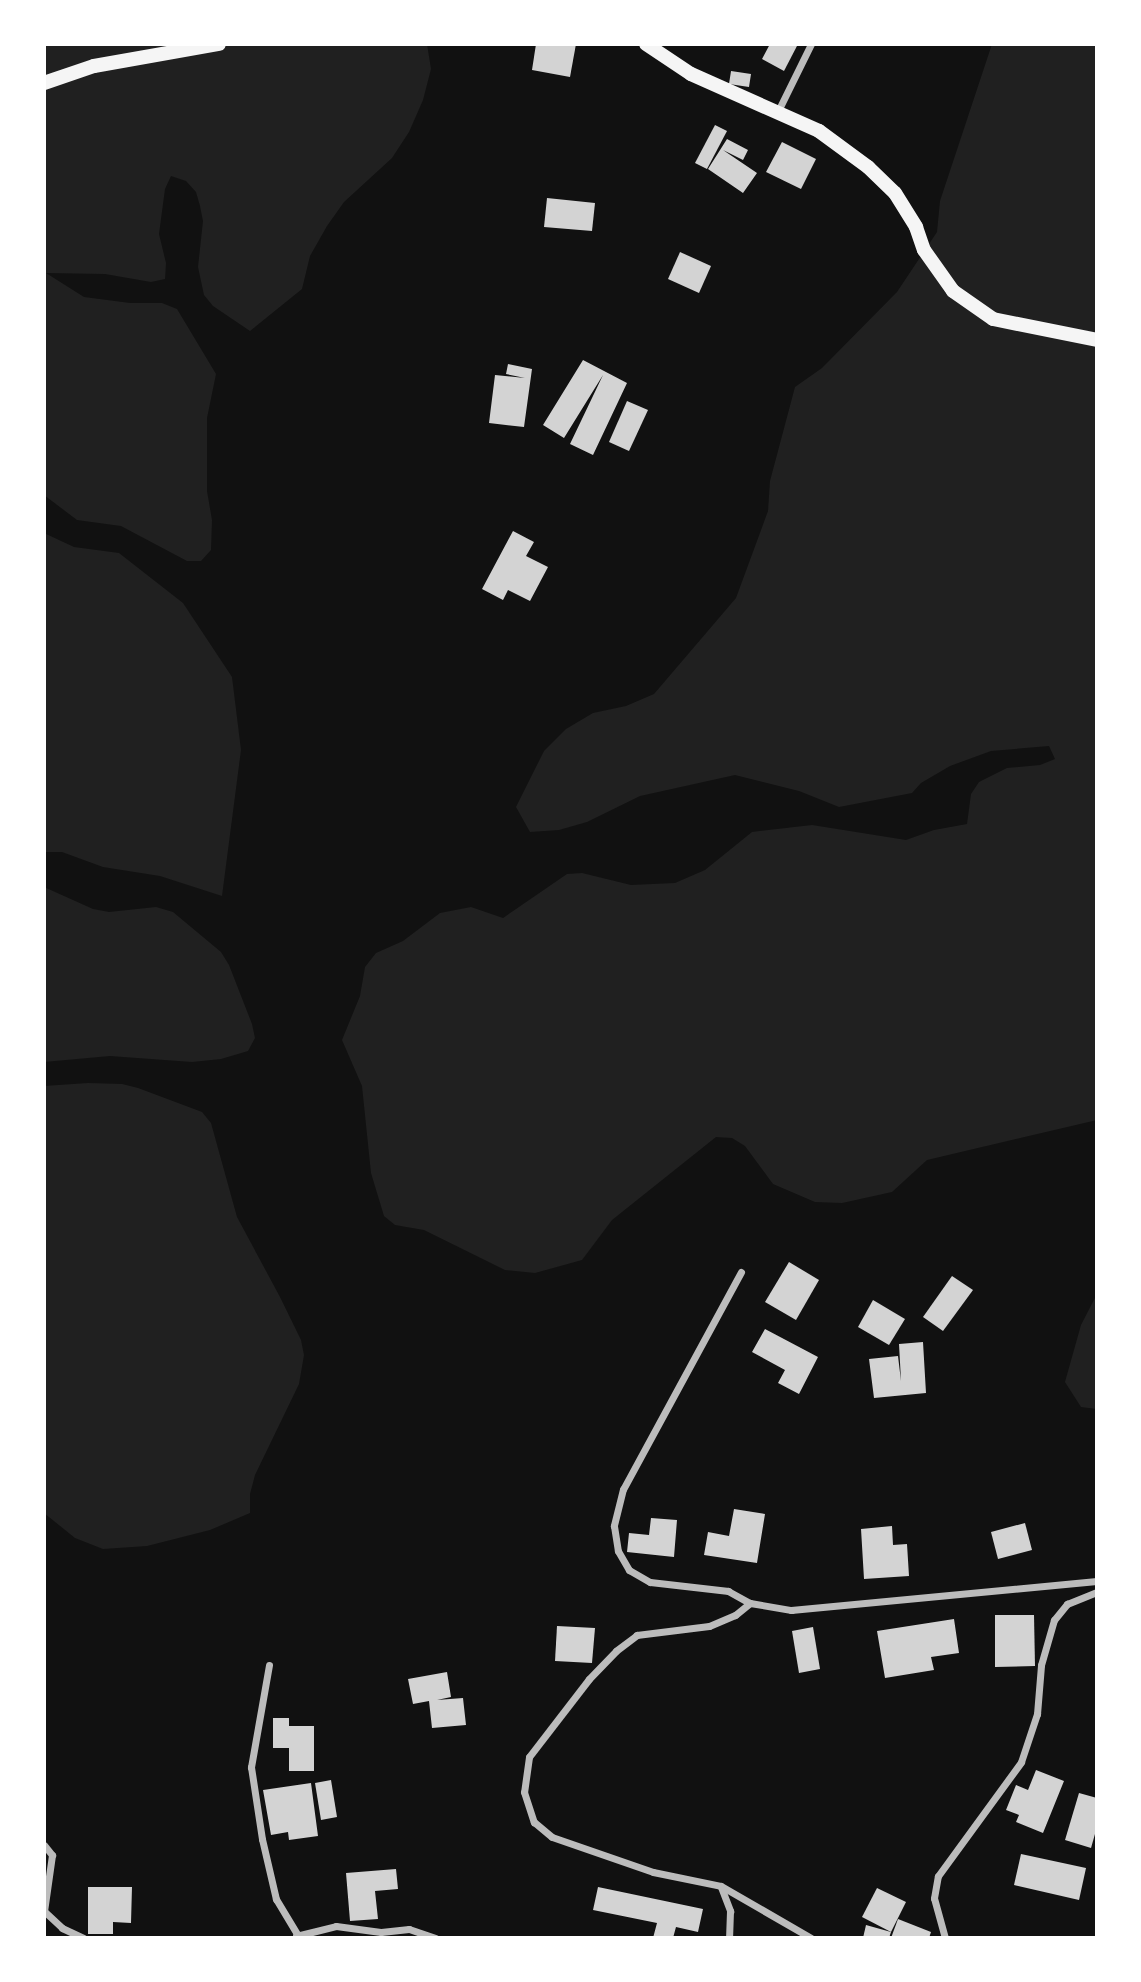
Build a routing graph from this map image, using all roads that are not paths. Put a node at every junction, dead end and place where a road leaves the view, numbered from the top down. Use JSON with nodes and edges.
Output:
{"nodes":[{"id":1,"x":219,"y":44,"type":"edge"},
{"id":2,"x":646,"y":44,"type":"edge"},
{"id":3,"x":811,"y":44,"type":"edge"},
{"id":4,"x":44,"y":83,"type":"edge"},
{"id":5,"x":778,"y":111,"type":"junction"},
{"id":6,"x":1097,"y":340,"type":"edge"},
{"id":7,"x":741,"y":1272,"type":"dead end"},
{"id":8,"x":1097,"y":1581,"type":"edge"},
{"id":9,"x":1097,"y":1592,"type":"edge"},
{"id":10,"x":750,"y":1604,"type":"junction"},
{"id":11,"x":269,"y":1665,"type":"dead end"},
{"id":12,"x":44,"y":1845,"type":"edge"},
{"id":13,"x":721,"y":1886,"type":"junction"},
{"id":14,"x":296,"y":1936,"type":"edge"},
{"id":15,"x":83,"y":1938,"type":"edge"},
{"id":16,"x":435,"y":1938,"type":"edge"},
{"id":17,"x":729,"y":1938,"type":"edge"},
{"id":18,"x":811,"y":1938,"type":"edge"},
{"id":19,"x":945,"y":1938,"type":"edge"}],
"edges":[{"from":1,"to":4,"type":"main road"},
{"from":2,"to":5,"type":"main road"},
{"from":3,"to":5,"type":"street"},
{"from":5,"to":6,"type":"main road"},
{"from":7,"to":10,"type":"street"},
{"from":8,"to":10,"type":"street"},
{"from":9,"to":19,"type":"street"},
{"from":10,"to":13,"type":"street"},
{"from":11,"to":14,"type":"street"},
{"from":12,"to":15,"type":"street"},
{"from":13,"to":17,"type":"street"},
{"from":13,"to":18,"type":"street"},
{"from":14,"to":16,"type":"street"}]}
